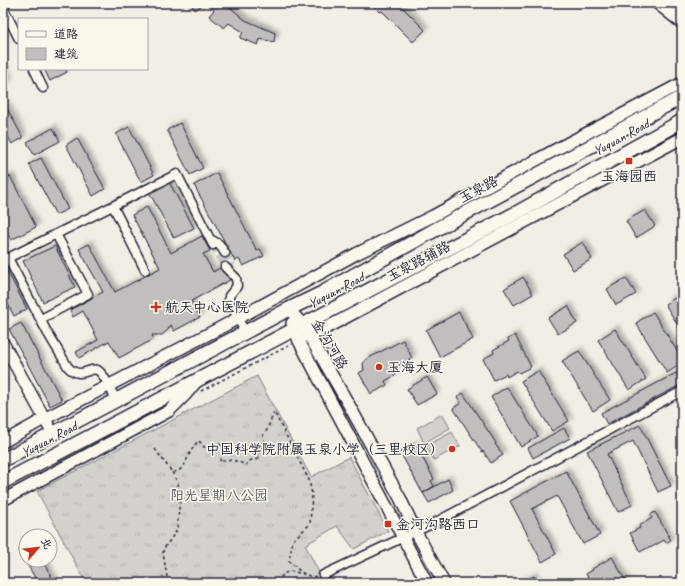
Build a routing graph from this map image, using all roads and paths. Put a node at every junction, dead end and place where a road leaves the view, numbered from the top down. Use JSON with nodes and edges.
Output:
{"nodes":[{"id":1,"x":657,"y":3,"type":"edge"},
{"id":2,"x":675,"y":3,"type":"edge"},
{"id":3,"x":3,"y":7,"type":"edge"},
{"id":4,"x":682,"y":9,"type":"edge"},
{"id":5,"x":682,"y":22,"type":"edge"},
{"id":6,"x":18,"y":37,"type":"edge"},
{"id":7,"x":34,"y":70,"type":"edge"},
{"id":8,"x":682,"y":83,"type":"edge"},
{"id":9,"x":43,"y":88,"type":"dead end"},
{"id":10,"x":682,"y":97,"type":"edge"},
{"id":11,"x":682,"y":114,"type":"edge"},
{"id":12,"x":682,"y":122,"type":"edge"},
{"id":13,"x":629,"y":126,"type":"junction"},
{"id":14,"x":595,"y":129,"type":"junction"},
{"id":15,"x":662,"y":133,"type":"junction"},
{"id":16,"x":682,"y":138,"type":"edge"},
{"id":17,"x":464,"y":199,"type":"junction"},
{"id":18,"x":559,"y":204,"type":"junction"},
{"id":19,"x":113,"y":206,"type":"junction"},
{"id":20,"x":520,"y":211,"type":"junction"},
{"id":21,"x":440,"y":227,"type":"junction"},
{"id":22,"x":56,"y":234,"type":"junction"},
{"id":23,"x":225,"y":253,"type":"tunnel mouth"},
{"id":24,"x":230,"y":269,"type":"tunnel mouth"},
{"id":25,"x":145,"y":270,"type":"dead end"},
{"id":26,"x":337,"y":284,"type":"junction"},
{"id":27,"x":340,"y":305,"type":"junction"},
{"id":28,"x":288,"y":309,"type":"junction"},
{"id":29,"x":238,"y":318,"type":"junction"},
{"id":30,"x":272,"y":318,"type":"junction"},
{"id":31,"x":41,"y":319,"type":"junction"},
{"id":32,"x":245,"y":332,"type":"junction"},
{"id":33,"x":301,"y":333,"type":"junction"},
{"id":34,"x":271,"y":342,"type":"junction"},
{"id":35,"x":3,"y":343,"type":"edge"},
{"id":36,"x":199,"y":385,"type":"junction"},
{"id":37,"x":109,"y":386,"type":"junction"},
{"id":38,"x":682,"y":391,"type":"edge"},
{"id":39,"x":116,"y":400,"type":"junction"},
{"id":40,"x":44,"y":419,"type":"junction"},
{"id":41,"x":53,"y":434,"type":"junction"},
{"id":42,"x":3,"y":442,"type":"edge"},
{"id":43,"x":155,"y":449,"type":"dead end"},
{"id":44,"x":5,"y":455,"type":"edge"},
{"id":45,"x":172,"y":472,"type":"junction"},
{"id":46,"x":3,"y":482,"type":"edge"},
{"id":47,"x":3,"y":500,"type":"edge"},
{"id":48,"x":416,"y":532,"type":"junction"},
{"id":49,"x":403,"y":538,"type":"junction"},
{"id":50,"x":305,"y":575,"type":"junction"},
{"id":51,"x":323,"y":575,"type":"joint"},
{"id":52,"x":168,"y":583,"type":"edge"},
{"id":53,"x":278,"y":583,"type":"edge"},
{"id":54,"x":427,"y":583,"type":"edge"},
{"id":55,"x":444,"y":583,"type":"edge"}],
"edges":[{"from":1,"to":5,"type":"street"},
{"from":2,"to":4,"type":"street"},
{"from":3,"to":6,"type":"street"},
{"from":7,"to":9,"type":"street"},
{"from":8,"to":14,"type":"street"},
{"from":10,"to":13,"type":"main road","name":"玉泉路"},
{"from":11,"to":15,"type":"main road"},
{"from":12,"to":15,"type":"main road","name":"Yuquan Road"},
{"from":13,"to":14,"type":"street"},
{"from":13,"to":21,"type":"main road","name":"玉泉路"},
{"from":14,"to":17,"type":"street"},
{"from":15,"to":20,"type":"main road","name":"Yuquan Road"},
{"from":16,"to":18,"type":"street","name":"玉泉路辅路"},
{"from":17,"to":21,"type":"street"},
{"from":17,"to":29,"type":"street"},
{"from":18,"to":20,"type":"street"},
{"from":18,"to":33,"type":"street","name":"玉泉路辅路"},
{"from":19,"to":22,"type":"street"},
{"from":19,"to":23,"type":"street"},
{"from":19,"to":25,"type":"street"},
{"from":20,"to":27,"type":"main road","name":"Yuquan Road"},
{"from":21,"to":26,"type":"main road","name":"玉泉路"},
{"from":22,"to":31,"type":"street"},
{"from":22,"to":31,"type":"street"},
{"from":24,"to":29,"type":"street"},
{"from":26,"to":27,"type":"main road"},
{"from":26,"to":28,"type":"main road","name":"玉泉路"},
{"from":27,"to":33,"type":"main road","name":"Yuquan Road"},
{"from":28,"to":30,"type":"main road","name":"Yuquan Road"},
{"from":28,"to":33,"type":"street","name":"金沟河路"},
{"from":29,"to":32,"type":"street"},
{"from":29,"to":37,"type":"street"},
{"from":30,"to":32,"type":"main road","name":"Yuquan Road"},
{"from":30,"to":34,"type":"main road"},
{"from":31,"to":37,"type":"street"},
{"from":32,"to":39,"type":"main road","name":"Yuquan Road"},
{"from":33,"to":34,"type":"main road","name":"Yuquan Road"},
{"from":33,"to":36,"type":"path"},
{"from":33,"to":48,"type":"street","name":"金沟河路"},
{"from":33,"to":49,"type":"street","name":"金沟河路"},
{"from":34,"to":36,"type":"main road","name":"Yuquan Road"},
{"from":35,"to":40,"type":"street"},
{"from":36,"to":46,"type":"main road","name":"Yuquan Road"},
{"from":36,"to":47,"type":"street"},
{"from":37,"to":39,"type":"street"},
{"from":37,"to":40,"type":"street"},
{"from":38,"to":48,"type":"street"},
{"from":39,"to":41,"type":"main road","name":"Yuquan Road"},
{"from":40,"to":41,"type":"street"},
{"from":40,"to":42,"type":"street"},
{"from":41,"to":44,"type":"main road","name":"Yuquan Road"},
{"from":43,"to":45,"type":"path"},
{"from":45,"to":50,"type":"path"},
{"from":45,"to":52,"type":"path"},
{"from":48,"to":49,"type":"street"},
{"from":48,"to":55,"type":"street","name":"金沟河路"},
{"from":49,"to":51,"type":"street"},
{"from":49,"to":54,"type":"street","name":"金沟河路"},
{"from":50,"to":51,"type":"path"},
{"from":50,"to":53,"type":"path"}]}
